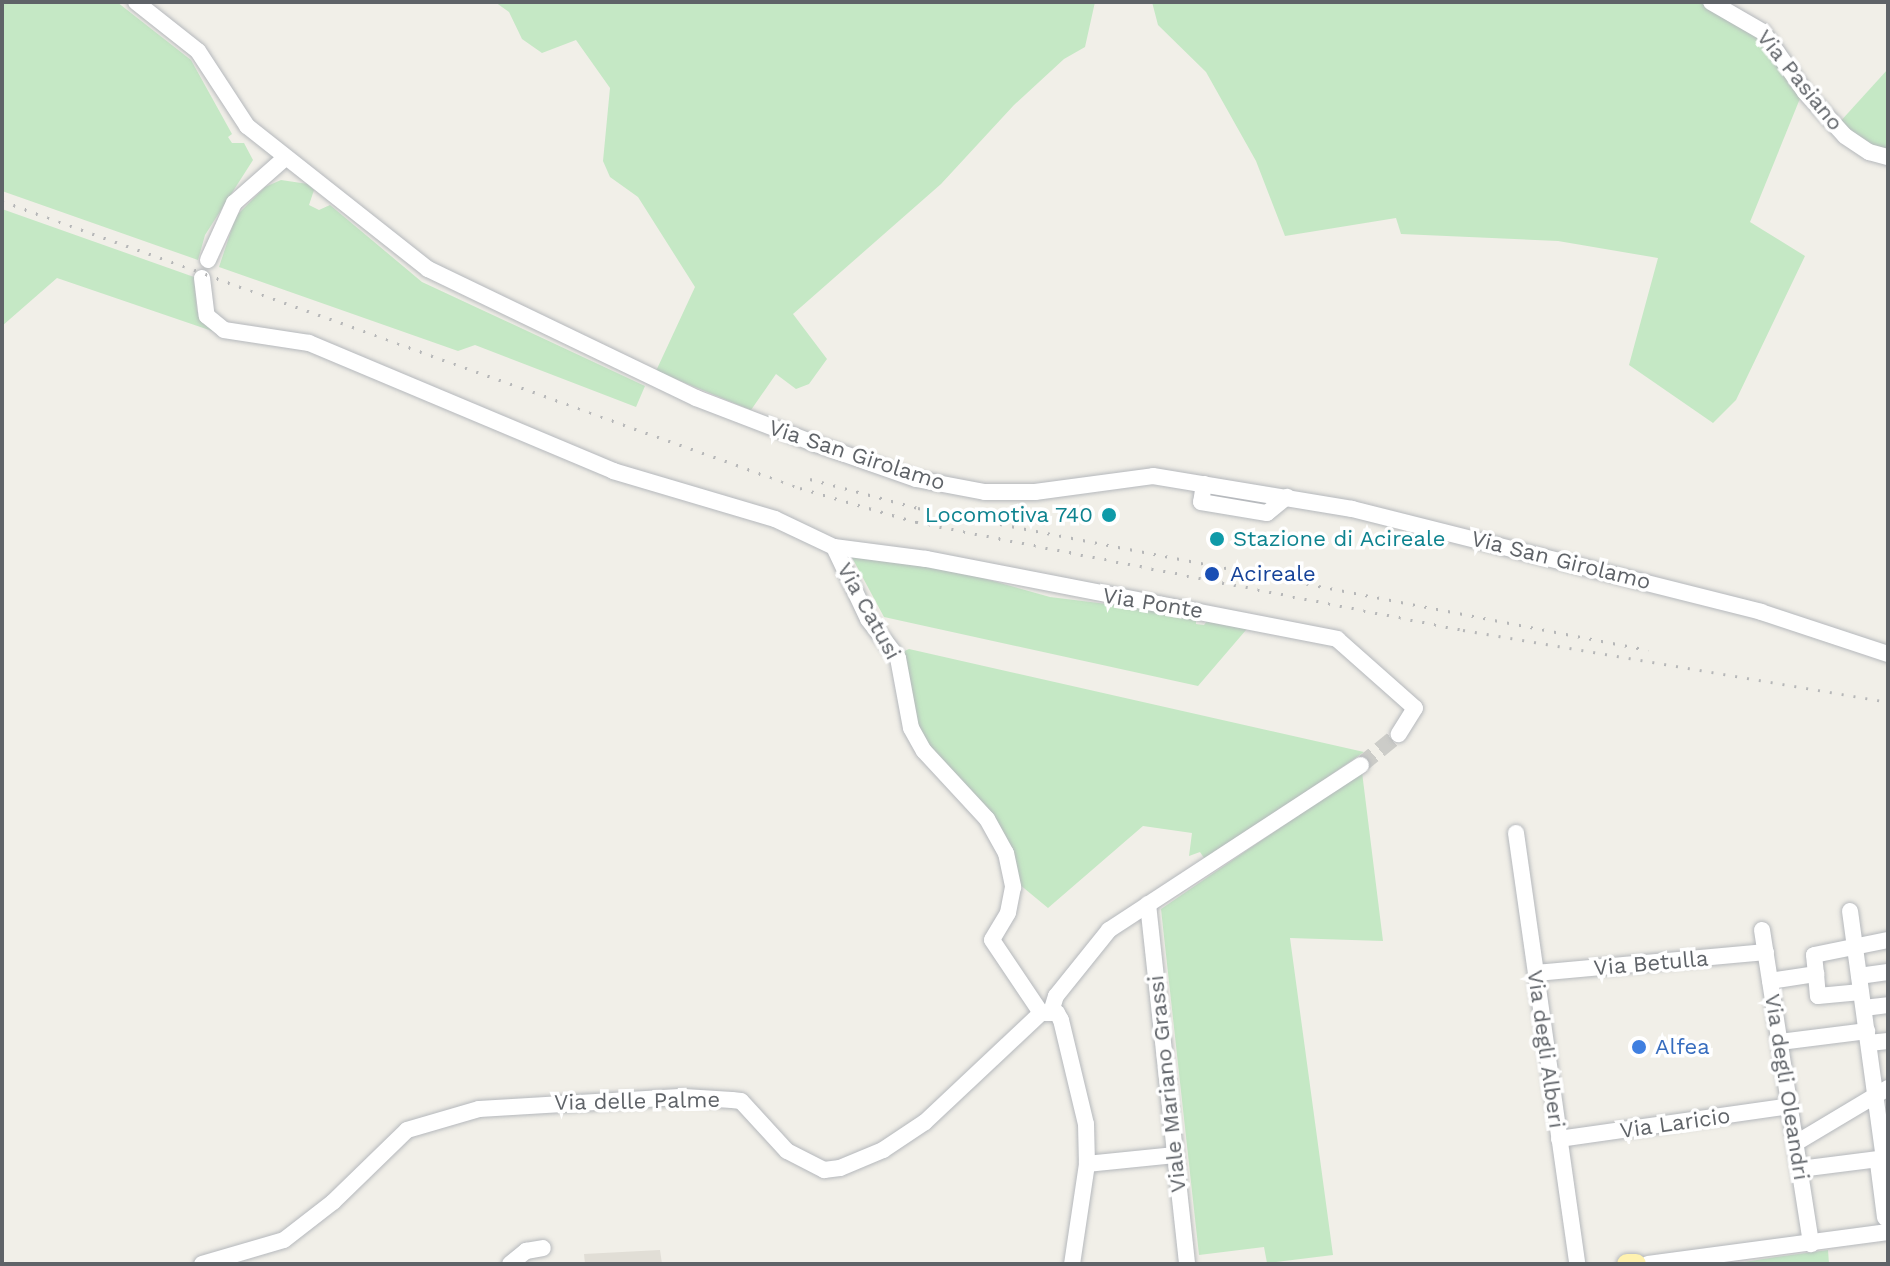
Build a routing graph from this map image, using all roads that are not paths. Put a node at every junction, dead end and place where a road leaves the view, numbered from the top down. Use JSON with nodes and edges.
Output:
{"nodes":[{"id":1,"x":136,"y":2,"type":"edge"},
{"id":2,"x":1711,"y":2,"type":"edge"},
{"id":3,"x":1888,"y":157,"type":"edge"},
{"id":4,"x":285,"y":158,"type":"junction"},
{"id":5,"x":208,"y":260,"type":"dead end"},
{"id":6,"x":202,"y":278,"type":"dead end"},
{"id":7,"x":1204,"y":484,"type":"junction"},
{"id":8,"x":1287,"y":497,"type":"junction"},
{"id":9,"x":834,"y":547,"type":"junction"},
{"id":10,"x":1888,"y":654,"type":"edge"},
{"id":11,"x":1399,"y":734,"type":"tunnel mouth"},
{"id":12,"x":1361,"y":765,"type":"tunnel mouth"},
{"id":13,"x":1516,"y":833,"type":"dead end"},
{"id":14,"x":1148,"y":904,"type":"junction"},
{"id":15,"x":1850,"y":911,"type":"dead end"},
{"id":16,"x":1762,"y":930,"type":"dead end"},
{"id":17,"x":1888,"y":940,"type":"edge"},
{"id":18,"x":1855,"y":944,"type":"junction"},
{"id":19,"x":1766,"y":952,"type":"junction"},
{"id":20,"x":1888,"y":972,"type":"edge"},
{"id":21,"x":1536,"y":973,"type":"junction"},
{"id":22,"x":1816,"y":974,"type":"junction"},
{"id":23,"x":1770,"y":981,"type":"junction"},
{"id":24,"x":1861,"y":992,"type":"junction"},
{"id":25,"x":1888,"y":1005,"type":"edge"},
{"id":26,"x":1046,"y":1012,"type":"junction"},
{"id":27,"x":1868,"y":1037,"type":"junction"},
{"id":28,"x":1888,"y":1041,"type":"edge"},
{"id":29,"x":1780,"y":1042,"type":"junction"},
{"id":30,"x":1882,"y":1092,"type":"edge"},
{"id":31,"x":1790,"y":1106,"type":"junction"},
{"id":32,"x":1559,"y":1139,"type":"junction"},
{"id":33,"x":1796,"y":1143,"type":"junction"},
{"id":34,"x":1175,"y":1155,"type":"junction"},
{"id":35,"x":1886,"y":1158,"type":"edge"},
{"id":36,"x":1087,"y":1164,"type":"junction"},
{"id":37,"x":1800,"y":1169,"type":"junction"},
{"id":38,"x":1886,"y":1225,"type":"edge"},
{"id":39,"x":1809,"y":1244,"type":"junction"},
{"id":40,"x":543,"y":1248,"type":"dead end"},
{"id":41,"x":202,"y":1264,"type":"edge"},
{"id":42,"x":510,"y":1264,"type":"edge"},
{"id":43,"x":1072,"y":1264,"type":"edge"},
{"id":44,"x":1187,"y":1264,"type":"edge"},
{"id":45,"x":1577,"y":1264,"type":"edge"},
{"id":46,"x":1627,"y":1264,"type":"edge"},
{"id":47,"x":1636,"y":1264,"type":"edge"},
{"id":48,"x":1648,"y":1264,"type":"edge"},
{"id":49,"x":1705,"y":1264,"type":"edge"}],
"edges":[{"from":1,"to":4,"type":"street","name":"Via San Girolamo"},
{"from":2,"to":3,"type":"street","name":"Via Pasiano"},
{"from":4,"to":5,"type":"street"},
{"from":4,"to":7,"type":"street","name":"Via San Girolamo"},
{"from":6,"to":9,"type":"street","name":"Via Catusi"},
{"from":7,"to":8,"type":"street","name":"Via San Girolamo"},
{"from":7,"to":8,"type":"street"},
{"from":8,"to":10,"type":"street","name":"Via San Girolamo"},
{"from":9,"to":11,"type":"street","name":"Via Ponte"},
{"from":9,"to":26,"type":"street","name":"Via Catusi"},
{"from":12,"to":14,"type":"street"},
{"from":13,"to":21,"type":"street","name":"Via degli Alberi"},
{"from":14,"to":26,"type":"street"},
{"from":14,"to":34,"type":"street","name":"Viale Mariano Grassi"},
{"from":15,"to":18,"type":"street"},
{"from":16,"to":19,"type":"street","name":"Via degli Oleandri"},
{"from":17,"to":18,"type":"street"},
{"from":18,"to":22,"type":"street"},
{"from":18,"to":24,"type":"street"},
{"from":19,"to":21,"type":"street","name":"Via Betulla"},
{"from":19,"to":23,"type":"street","name":"Via degli Oleandri"},
{"from":20,"to":24,"type":"street"},
{"from":21,"to":32,"type":"street","name":"Via degli Alberi"},
{"from":22,"to":23,"type":"street"},
{"from":22,"to":24,"type":"street"},
{"from":23,"to":29,"type":"street","name":"Via degli Oleandri"},
{"from":24,"to":25,"type":"street"},
{"from":24,"to":27,"type":"street"},
{"from":26,"to":36,"type":"street","name":"Via Catusi"},
{"from":26,"to":41,"type":"street","name":"Via delle Palme"},
{"from":27,"to":28,"type":"street"},
{"from":27,"to":29,"type":"street"},
{"from":27,"to":30,"type":"street"},
{"from":29,"to":31,"type":"street","name":"Via degli Oleandri"},
{"from":30,"to":33,"type":"street"},
{"from":30,"to":35,"type":"street"},
{"from":31,"to":32,"type":"street","name":"Via Laricio"},
{"from":31,"to":33,"type":"street","name":"Via degli Oleandri"},
{"from":32,"to":45,"type":"street","name":"Via degli Alberi"},
{"from":33,"to":37,"type":"street","name":"Via degli Oleandri"},
{"from":34,"to":36,"type":"street"},
{"from":34,"to":44,"type":"street","name":"Viale Mariano Grassi"},
{"from":35,"to":37,"type":"street"},
{"from":35,"to":38,"type":"street"},
{"from":36,"to":43,"type":"street","name":"Via Catusi"},
{"from":37,"to":39,"type":"street","name":"Via degli Oleandri"},
{"from":38,"to":39,"type":"street"},
{"from":39,"to":48,"type":"street"},
{"from":39,"to":49,"type":"street"},
{"from":40,"to":42,"type":"street"},
{"from":46,"to":47,"type":"main road"}]}
